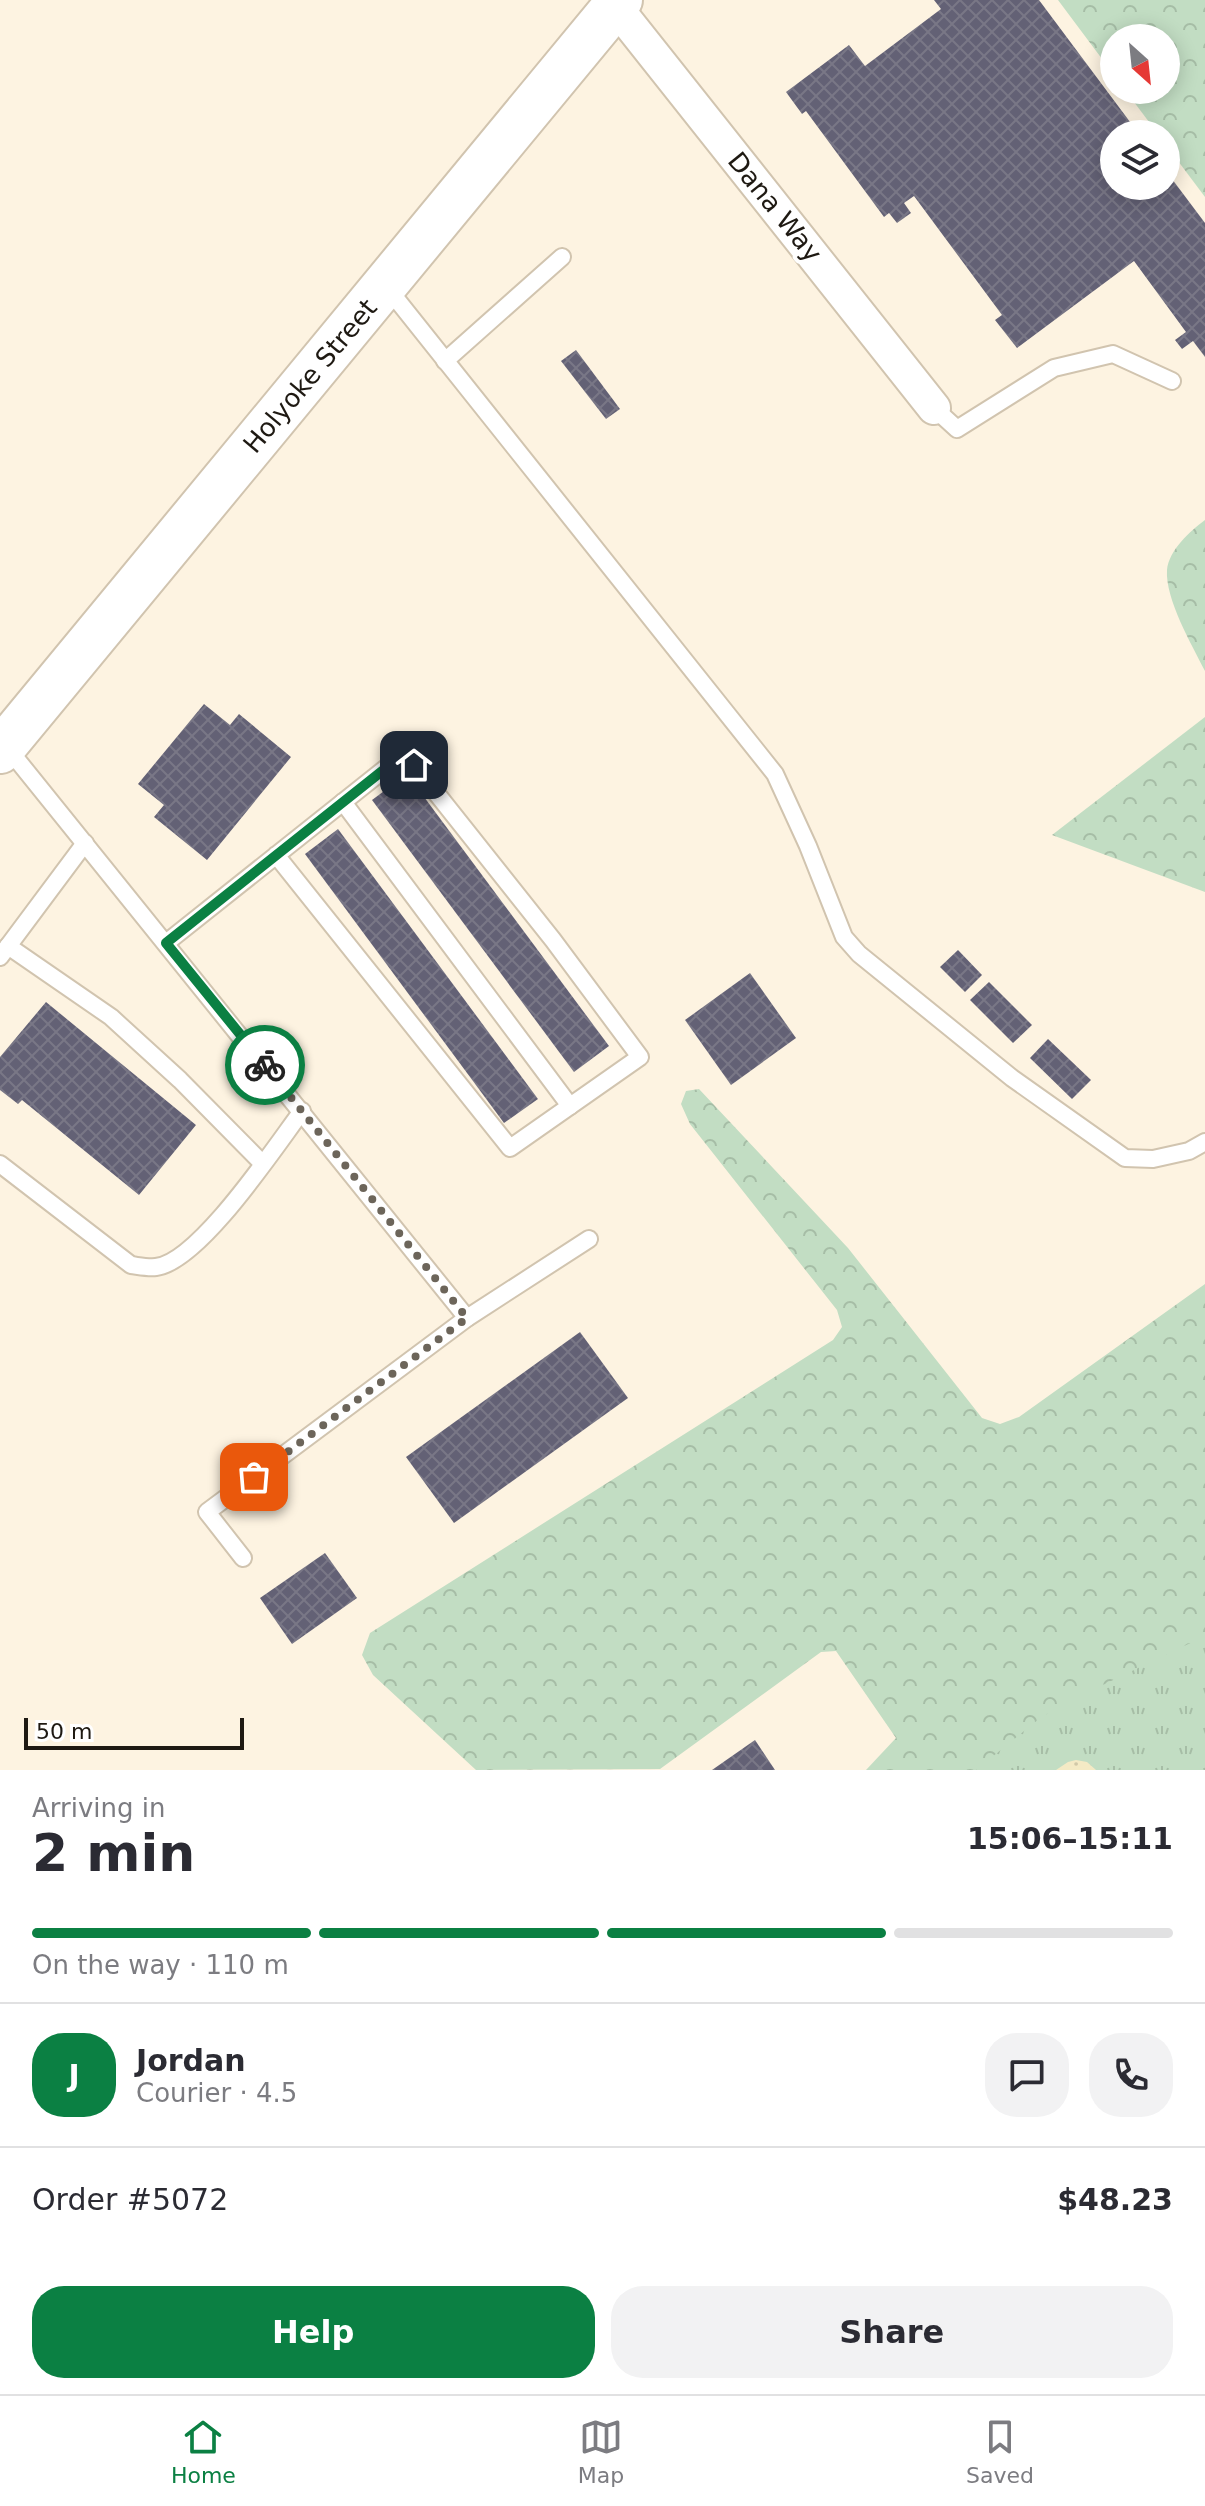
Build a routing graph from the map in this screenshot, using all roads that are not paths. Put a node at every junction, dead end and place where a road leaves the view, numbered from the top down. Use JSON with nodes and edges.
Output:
{"nodes":[{"id":1,"x":617,"y":3,"type":"edge"},
{"id":2,"x":562,"y":257,"type":"dead end"},
{"id":3,"x":385,"y":285,"type":"junction"},
{"id":4,"x":445,"y":361,"type":"junction"},
{"id":5,"x":1172,"y":381,"type":"dead end"},
{"id":6,"x":934,"y":408,"type":"joint"},
{"id":7,"x":3,"y":748,"type":"edge"},
{"id":8,"x":343,"y":802,"type":"junction"},
{"id":9,"x":85,"y":843,"type":"junction"},
{"id":10,"x":276,"y":855,"type":"junction"},
{"id":11,"x":166,"y":943,"type":"junction"},
{"id":12,"x":4,"y":951,"type":"edge"},
{"id":13,"x":570,"y":1106,"type":"junction"},
{"id":14,"x":302,"y":1111,"type":"junction"},
{"id":15,"x":1205,"y":1142,"type":"edge"},
{"id":16,"x":262,"y":1163,"type":"junction"},
{"id":17,"x":0,"y":1164,"type":"edge"},
{"id":18,"x":589,"y":1239,"type":"dead end"},
{"id":19,"x":467,"y":1318,"type":"junction"},
{"id":20,"x":243,"y":1558,"type":"dead end"}],
"edges":[{"from":1,"to":3,"type":"main road","name":"Holyoke Street"},
{"from":1,"to":6,"type":"street","name":"Dana Way"},
{"from":2,"to":4,"type":"lane"},
{"from":3,"to":4,"type":"lane"},
{"from":3,"to":7,"type":"main road","name":"Holyoke Street"},
{"from":4,"to":15,"type":"lane"},
{"from":5,"to":6,"type":"lane"},
{"from":7,"to":9,"type":"lane"},
{"from":8,"to":10,"type":"lane"},
{"from":8,"to":13,"type":"lane"},
{"from":8,"to":13,"type":"lane"},
{"from":9,"to":11,"type":"lane"},
{"from":9,"to":12,"type":"lane"},
{"from":10,"to":11,"type":"lane"},
{"from":10,"to":13,"type":"lane"},
{"from":11,"to":14,"type":"lane"},
{"from":12,"to":16,"type":"lane"},
{"from":14,"to":16,"type":"lane"},
{"from":14,"to":19,"type":"lane"},
{"from":16,"to":17,"type":"lane"},
{"from":18,"to":19,"type":"lane"},
{"from":19,"to":20,"type":"lane"}]}
